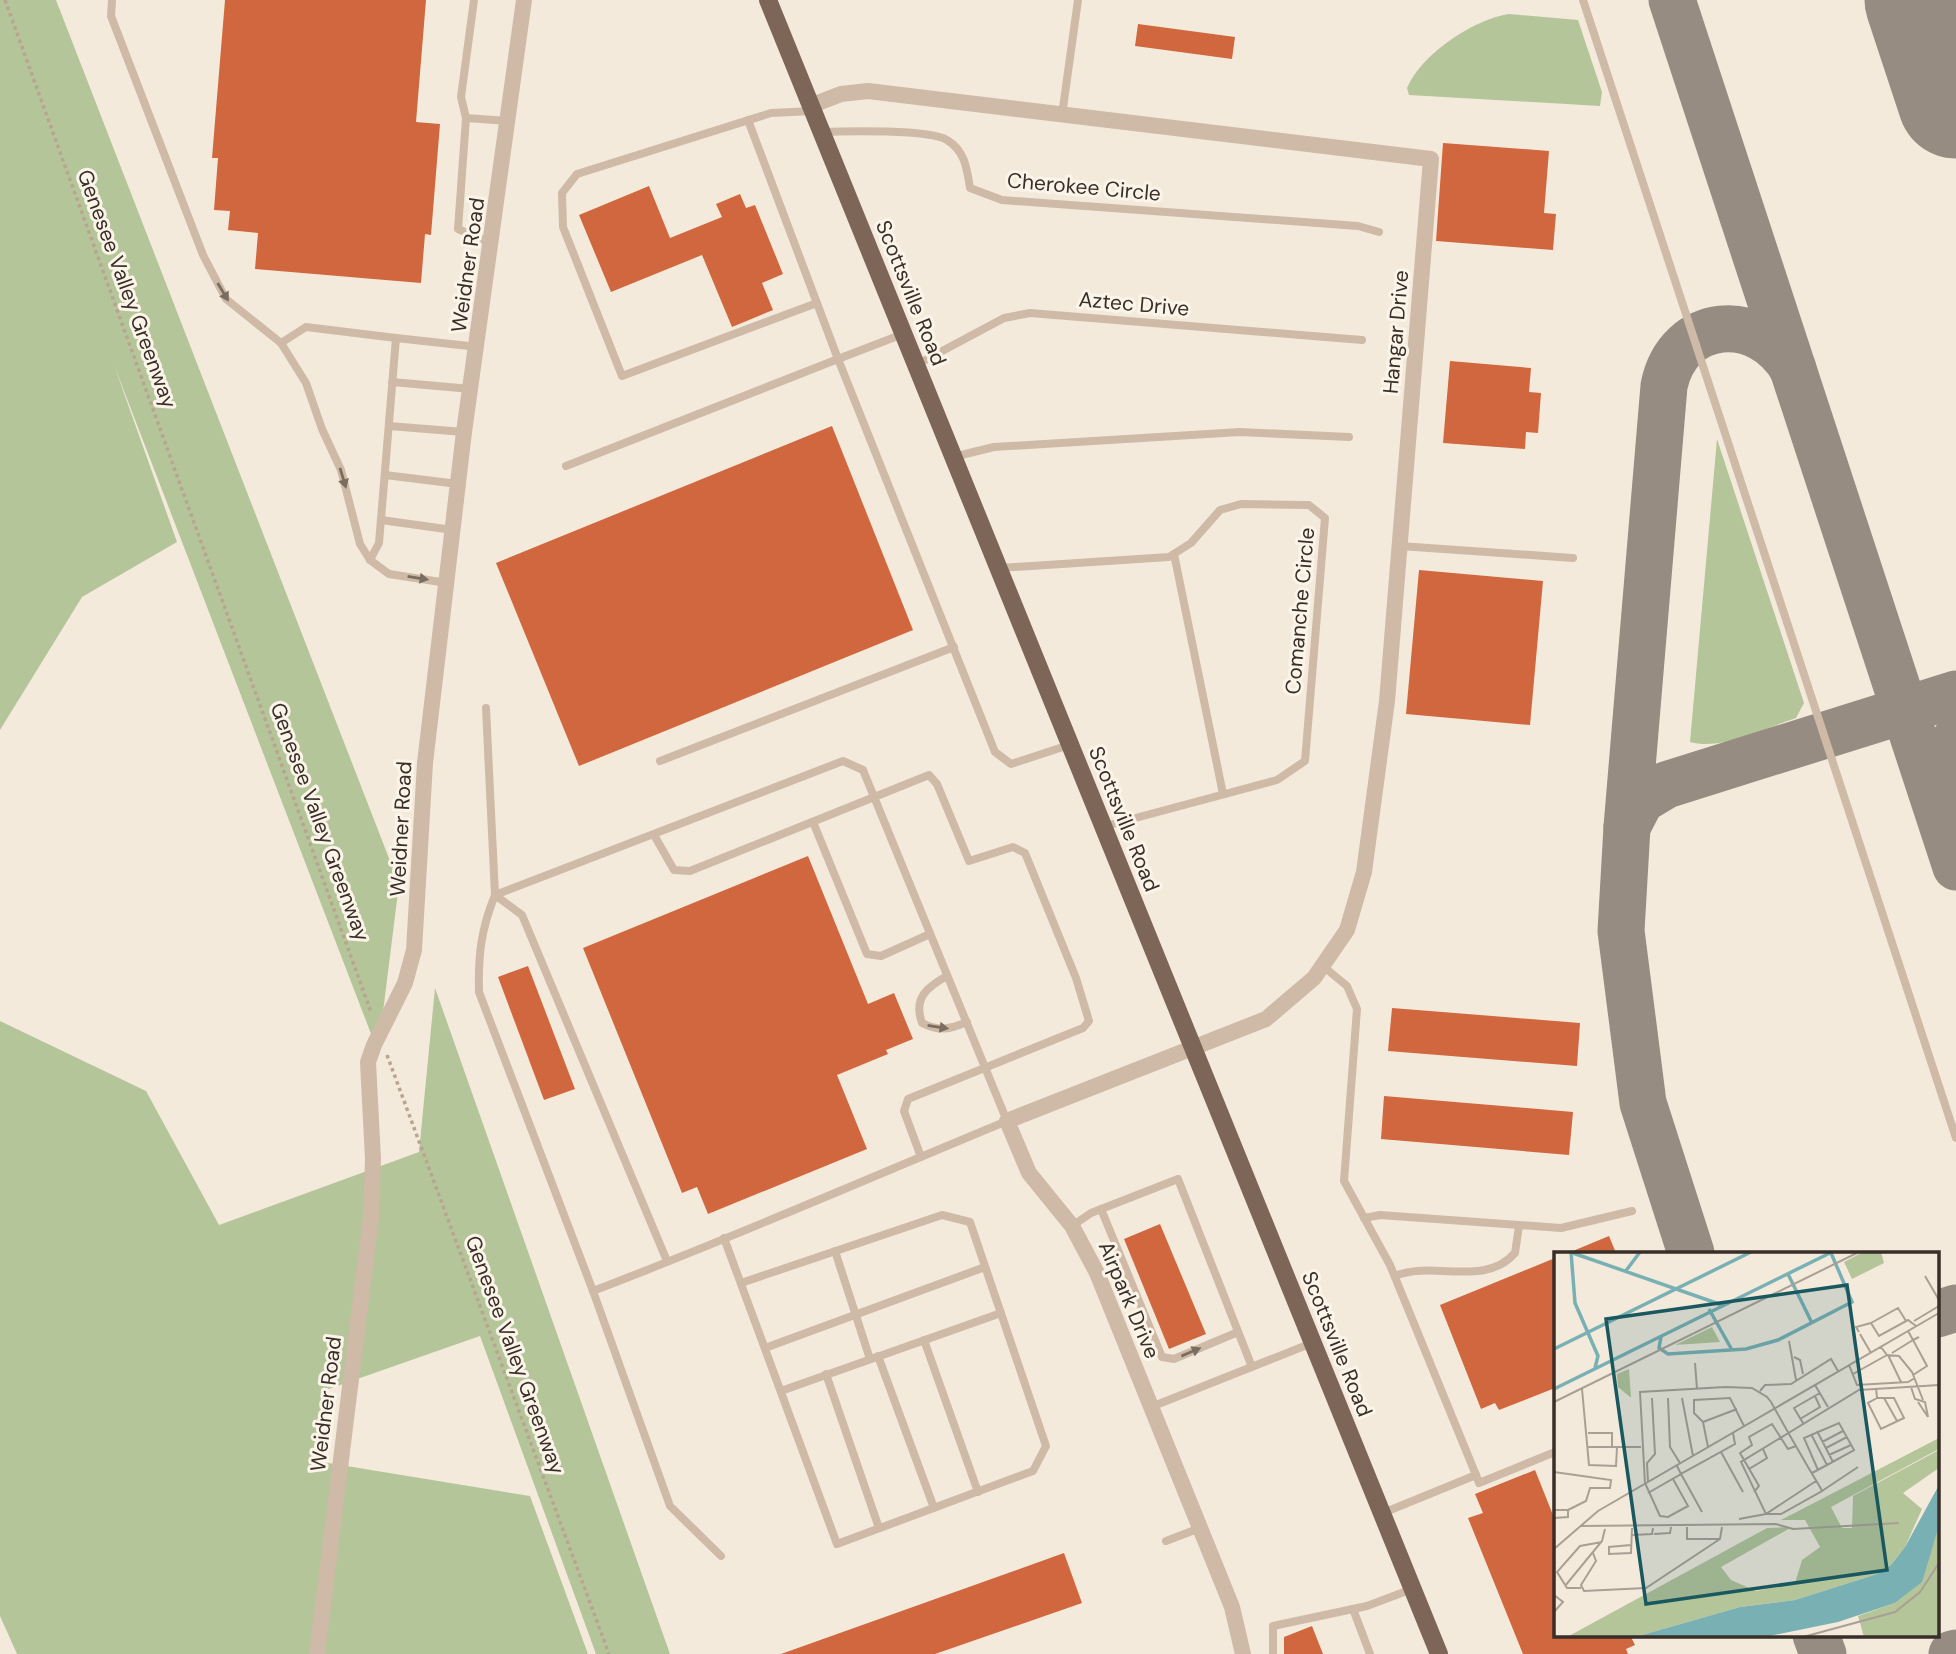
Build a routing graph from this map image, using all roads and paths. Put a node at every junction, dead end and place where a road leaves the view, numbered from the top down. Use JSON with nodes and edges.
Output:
{"nodes":[{"id":1,"x":5,"y":0,"type":"edge"},
{"id":2,"x":112,"y":0,"type":"edge"},
{"id":3,"x":474,"y":0,"type":"edge"},
{"id":4,"x":524,"y":0,"type":"edge"},
{"id":5,"x":768,"y":0,"type":"edge"},
{"id":6,"x":1078,"y":0,"type":"edge"},
{"id":7,"x":1583,"y":0,"type":"edge"},
{"id":8,"x":812,"y":109,"type":"junction"},
{"id":9,"x":1062,"y":117,"type":"junction"},
{"id":10,"x":466,"y":118,"type":"junction"},
{"id":11,"x":748,"y":120,"type":"junction"},
{"id":12,"x":508,"y":121,"type":"junction"},
{"id":13,"x":821,"y":132,"type":"junction"},
{"id":14,"x":1379,"y":232,"type":"dead end"},
{"id":15,"x":492,"y":244,"type":"junction"},
{"id":16,"x":817,"y":303,"type":"junction"},
{"id":17,"x":903,"y":334,"type":"junction"},
{"id":18,"x":396,"y":338,"type":"junction"},
{"id":19,"x":1362,"y":340,"type":"dead end"},
{"id":20,"x":281,"y":343,"type":"junction"},
{"id":21,"x":478,"y":347,"type":"junction"},
{"id":22,"x":838,"y":359,"type":"junction"},
{"id":23,"x":915,"y":365,"type":"junction"},
{"id":24,"x":392,"y":382,"type":"junction"},
{"id":25,"x":471,"y":389,"type":"junction"},
{"id":26,"x":389,"y":426,"type":"junction"},
{"id":27,"x":464,"y":432,"type":"junction"},
{"id":28,"x":1349,"y":437,"type":"dead end"},
{"id":29,"x":953,"y":457,"type":"junction"},
{"id":30,"x":566,"y":466,"type":"dead end"},
{"id":31,"x":385,"y":475,"type":"junction"},
{"id":32,"x":458,"y":484,"type":"junction"},
{"id":33,"x":381,"y":520,"type":"junction"},
{"id":34,"x":453,"y":530,"type":"junction"},
{"id":35,"x":1400,"y":546,"type":"junction"},
{"id":36,"x":1174,"y":554,"type":"junction"},
{"id":37,"x":1573,"y":558,"type":"dead end"},
{"id":38,"x":370,"y":560,"type":"junction"},
{"id":39,"x":998,"y":568,"type":"junction"},
{"id":40,"x":447,"y":583,"type":"junction"},
{"id":41,"x":954,"y":647,"type":"junction"},
{"id":42,"x":486,"y":708,"type":"dead end"},
{"id":43,"x":1069,"y":745,"type":"junction"},
{"id":44,"x":660,"y":761,"type":"dead end"},
{"id":45,"x":1223,"y":794,"type":"junction"},
{"id":46,"x":874,"y":796,"type":"junction"},
{"id":47,"x":813,"y":822,"type":"junction"},
{"id":48,"x":1102,"y":827,"type":"junction"},
{"id":49,"x":653,"y":835,"type":"junction"},
{"id":50,"x":495,"y":895,"type":"junction"},
{"id":51,"x":930,"y":934,"type":"junction"},
{"id":52,"x":1324,"y":967,"type":"junction"},
{"id":53,"x":947,"y":976,"type":"junction"},
{"id":54,"x":967,"y":1022,"type":"junction"},
{"id":55,"x":379,"y":1033,"type":"junction"},
{"id":56,"x":1192,"y":1049,"type":"junction"},
{"id":57,"x":986,"y":1070,"type":"junction"},
{"id":58,"x":1007,"y":1121,"type":"junction"},
{"id":59,"x":1956,"y":1138,"type":"edge"},
{"id":60,"x":921,"y":1157,"type":"junction"},
{"id":61,"x":1101,"y":1209,"type":"junction"},
{"id":62,"x":1632,"y":1212,"type":"dead end"},
{"id":63,"x":1364,"y":1219,"type":"junction"},
{"id":64,"x":1072,"y":1226,"type":"junction"},
{"id":65,"x":1519,"y":1226,"type":"junction"},
{"id":66,"x":724,"y":1238,"type":"junction"},
{"id":67,"x":835,"y":1251,"type":"junction"},
{"id":68,"x":667,"y":1261,"type":"junction"},
{"id":69,"x":985,"y":1267,"type":"junction"},
{"id":70,"x":1395,"y":1276,"type":"junction"},
{"id":71,"x":741,"y":1283,"type":"junction"},
{"id":72,"x":593,"y":1290,"type":"junction"},
{"id":73,"x":1001,"y":1313,"type":"junction"},
{"id":74,"x":855,"y":1315,"type":"junction"},
{"id":75,"x":1238,"y":1332,"type":"junction"},
{"id":76,"x":924,"y":1340,"type":"junction"},
{"id":77,"x":1312,"y":1343,"type":"junction"},
{"id":78,"x":765,"y":1348,"type":"junction"},
{"id":79,"x":874,"y":1358,"type":"junction"},
{"id":80,"x":1252,"y":1367,"type":"junction"},
{"id":81,"x":826,"y":1374,"type":"junction"},
{"id":82,"x":781,"y":1391,"type":"junction"},
{"id":83,"x":1151,"y":1407,"type":"junction"},
{"id":84,"x":1554,"y":1452,"type":"edge"},
{"id":85,"x":1476,"y":1475,"type":"junction"},
{"id":86,"x":978,"y":1492,"type":"junction"},
{"id":87,"x":934,"y":1508,"type":"junction"},
{"id":88,"x":1382,"y":1513,"type":"junction"},
{"id":89,"x":879,"y":1528,"type":"junction"},
{"id":90,"x":1200,"y":1528,"type":"junction"},
{"id":91,"x":1167,"y":1541,"type":"dead end"},
{"id":92,"x":721,"y":1556,"type":"dead end"},
{"id":93,"x":1413,"y":1589,"type":"junction"},
{"id":94,"x":1353,"y":1608,"type":"junction"},
{"id":95,"x":317,"y":1654,"type":"edge"},
{"id":96,"x":609,"y":1654,"type":"edge"},
{"id":97,"x":1243,"y":1654,"type":"edge"},
{"id":98,"x":1273,"y":1654,"type":"edge"},
{"id":99,"x":1370,"y":1654,"type":"edge"},
{"id":100,"x":1439,"y":1654,"type":"edge"}],
"edges":[{"from":1,"to":55,"type":"path","name":"Genesee Valley Greenway"},
{"from":2,"to":20,"type":"lane","one_way":true},
{"from":3,"to":10,"type":"lane"},
{"from":4,"to":12,"type":"street","name":"Weidner Road"},
{"from":5,"to":8,"type":"main road","name":"Scottsville Road"},
{"from":6,"to":9,"type":"lane"},
{"from":7,"to":59,"type":"lane"},
{"from":8,"to":9,"type":"street","name":"Hangar Drive"},
{"from":8,"to":11,"type":"lane"},
{"from":8,"to":13,"type":"main road","name":"Scottsville Road"},
{"from":9,"to":35,"type":"street","name":"Hangar Drive"},
{"from":10,"to":12,"type":"lane"},
{"from":10,"to":15,"type":"lane"},
{"from":11,"to":16,"type":"lane"},
{"from":11,"to":16,"type":"lane"},
{"from":12,"to":15,"type":"street","name":"Weidner Road"},
{"from":13,"to":14,"type":"lane","name":"Cherokee Circle"},
{"from":13,"to":17,"type":"main road","name":"Scottsville Road"},
{"from":15,"to":21,"type":"street","name":"Weidner Road"},
{"from":16,"to":22,"type":"lane"},
{"from":17,"to":22,"type":"lane"},
{"from":17,"to":23,"type":"main road","name":"Scottsville Road"},
{"from":18,"to":20,"type":"lane"},
{"from":18,"to":21,"type":"lane"},
{"from":18,"to":24,"type":"lane"},
{"from":19,"to":23,"type":"lane","name":"Aztec Drive"},
{"from":20,"to":38,"type":"lane","one_way":true},
{"from":21,"to":25,"type":"street","name":"Weidner Road"},
{"from":22,"to":30,"type":"lane"},
{"from":22,"to":41,"type":"lane"},
{"from":23,"to":29,"type":"main road","name":"Scottsville Road"},
{"from":24,"to":25,"type":"lane"},
{"from":24,"to":26,"type":"lane"},
{"from":25,"to":27,"type":"street","name":"Weidner Road"},
{"from":26,"to":27,"type":"lane"},
{"from":26,"to":31,"type":"lane"},
{"from":27,"to":32,"type":"street","name":"Weidner Road"},
{"from":28,"to":29,"type":"lane"},
{"from":29,"to":39,"type":"main road","name":"Scottsville Road"},
{"from":31,"to":32,"type":"lane"},
{"from":31,"to":33,"type":"lane"},
{"from":32,"to":34,"type":"street","name":"Weidner Road"},
{"from":33,"to":34,"type":"lane"},
{"from":33,"to":38,"type":"lane"},
{"from":34,"to":40,"type":"street","name":"Weidner Road"},
{"from":35,"to":37,"type":"lane"},
{"from":35,"to":52,"type":"street","name":"Hangar Drive"},
{"from":36,"to":39,"type":"lane"},
{"from":36,"to":45,"type":"lane"},
{"from":36,"to":45,"type":"lane","name":"Comanche Circle"},
{"from":38,"to":40,"type":"lane","one_way":true},
{"from":39,"to":43,"type":"main road","name":"Scottsville Road"},
{"from":40,"to":55,"type":"street","name":"Weidner Road"},
{"from":41,"to":43,"type":"lane"},
{"from":41,"to":44,"type":"lane"},
{"from":42,"to":50,"type":"lane"},
{"from":43,"to":48,"type":"main road","name":"Scottsville Road"},
{"from":45,"to":48,"type":"lane","name":"Comanche Circle"},
{"from":46,"to":47,"type":"lane"},
{"from":46,"to":49,"type":"lane"},
{"from":46,"to":51,"type":"lane"},
{"from":46,"to":57,"type":"lane"},
{"from":47,"to":49,"type":"lane"},
{"from":47,"to":51,"type":"lane"},
{"from":48,"to":56,"type":"main road","name":"Scottsville Road"},
{"from":49,"to":50,"type":"lane"},
{"from":50,"to":68,"type":"lane"},
{"from":50,"to":72,"type":"lane"},
{"from":51,"to":53,"type":"lane"},
{"from":52,"to":56,"type":"street","name":"Hangar Drive"},
{"from":52,"to":63,"type":"lane"},
{"from":53,"to":54,"type":"lane"},
{"from":53,"to":54,"type":"lane","one_way":true},
{"from":54,"to":57,"type":"lane"},
{"from":55,"to":95,"type":"street","name":"Weidner Road"},
{"from":55,"to":96,"type":"path","name":"Genesee Valley Greenway"},
{"from":56,"to":58,"type":"street"},
{"from":56,"to":77,"type":"main road","name":"Scottsville Road"},
{"from":57,"to":58,"type":"lane"},
{"from":57,"to":60,"type":"lane"},
{"from":58,"to":60,"type":"lane"},
{"from":58,"to":64,"type":"street","name":"Airpark Drive"},
{"from":60,"to":66,"type":"lane"},
{"from":61,"to":64,"type":"lane"},
{"from":61,"to":75,"type":"lane","one_way":true},
{"from":61,"to":75,"type":"lane"},
{"from":62,"to":65,"type":"lane"},
{"from":63,"to":65,"type":"lane"},
{"from":63,"to":70,"type":"lane"},
{"from":64,"to":83,"type":"street","name":"Airpark Drive"},
{"from":65,"to":70,"type":"lane"},
{"from":66,"to":68,"type":"lane"},
{"from":66,"to":71,"type":"lane"},
{"from":67,"to":69,"type":"lane"},
{"from":67,"to":71,"type":"lane"},
{"from":67,"to":74,"type":"lane"},
{"from":68,"to":72,"type":"lane"},
{"from":69,"to":73,"type":"lane"},
{"from":69,"to":74,"type":"lane"},
{"from":70,"to":85,"type":"lane"},
{"from":71,"to":78,"type":"lane"},
{"from":72,"to":92,"type":"lane"},
{"from":73,"to":76,"type":"lane"},
{"from":73,"to":86,"type":"lane"},
{"from":74,"to":78,"type":"lane"},
{"from":74,"to":79,"type":"lane"},
{"from":75,"to":80,"type":"lane"},
{"from":76,"to":79,"type":"lane"},
{"from":76,"to":86,"type":"lane"},
{"from":77,"to":80,"type":"lane"},
{"from":77,"to":88,"type":"main road","name":"Scottsville Road"},
{"from":78,"to":82,"type":"lane"},
{"from":79,"to":81,"type":"lane"},
{"from":79,"to":87,"type":"lane"},
{"from":80,"to":83,"type":"lane"},
{"from":81,"to":82,"type":"lane"},
{"from":81,"to":89,"type":"lane"},
{"from":82,"to":89,"type":"lane"},
{"from":83,"to":90,"type":"street","name":"Airpark Drive"},
{"from":84,"to":85,"type":"lane"},
{"from":85,"to":88,"type":"lane"},
{"from":86,"to":87,"type":"lane"},
{"from":87,"to":89,"type":"lane"},
{"from":88,"to":93,"type":"main road","name":"Scottsville Road"},
{"from":90,"to":91,"type":"lane"},
{"from":90,"to":97,"type":"street","name":"Airpark Drive"},
{"from":93,"to":94,"type":"lane"},
{"from":93,"to":100,"type":"main road","name":"Scottsville Road"},
{"from":94,"to":98,"type":"lane"},
{"from":94,"to":99,"type":"lane"}]}
